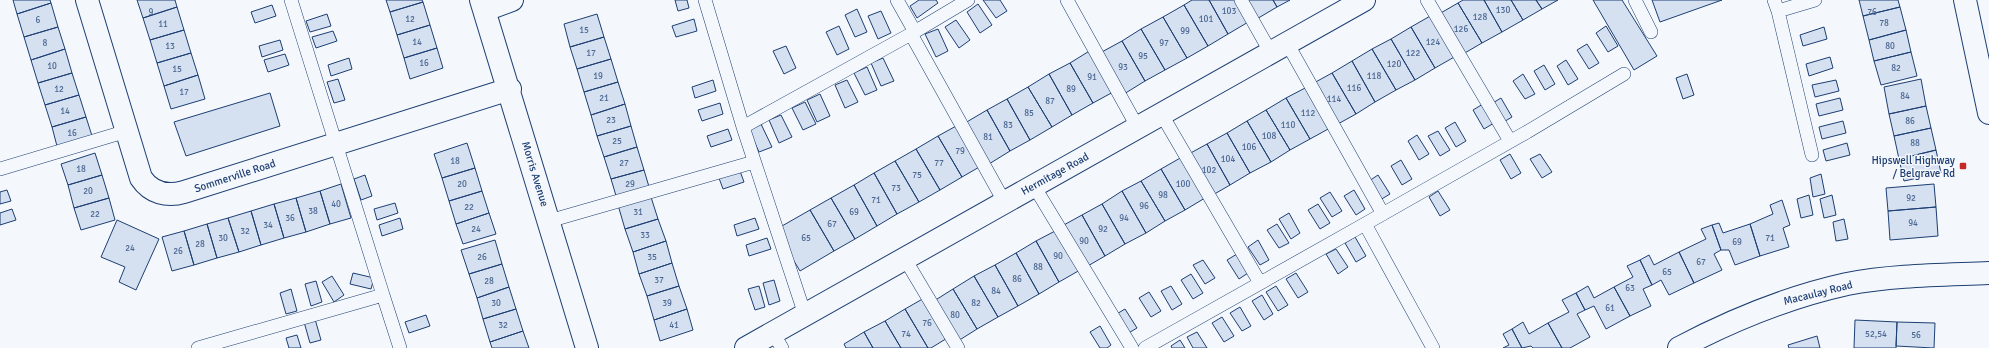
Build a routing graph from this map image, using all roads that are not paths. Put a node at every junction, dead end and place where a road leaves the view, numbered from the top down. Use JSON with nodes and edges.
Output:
{"nodes":[{"id":1,"x":87,"y":0,"type":"edge"},
{"id":2,"x":291,"y":0,"type":"edge"},
{"id":3,"x":512,"y":0,"type":"edge"},
{"id":4,"x":705,"y":0,"type":"edge"},
{"id":5,"x":897,"y":0,"type":"edge"},
{"id":6,"x":968,"y":0,"type":"edge"},
{"id":7,"x":1067,"y":0,"type":"edge"},
{"id":8,"x":1241,"y":0,"type":"edge"},
{"id":9,"x":1364,"y":0,"type":"edge"},
{"id":10,"x":1427,"y":0,"type":"edge"},
{"id":11,"x":1634,"y":0,"type":"edge"},
{"id":12,"x":1815,"y":0,"type":"edge"},
{"id":13,"x":1965,"y":0,"type":"edge"},
{"id":14,"x":483,"y":5,"type":"edge"},
{"id":15,"x":1776,"y":6,"type":"edge"},
{"id":16,"x":1651,"y":32,"type":"dead end"},
{"id":17,"x":913,"y":33,"type":"junction"},
{"id":18,"x":1279,"y":48,"type":"junction"},
{"id":19,"x":1624,"y":74,"type":"dead end"},
{"id":20,"x":510,"y":89,"type":"junction"},
{"id":21,"x":1989,"y":113,"type":"edge"},
{"id":22,"x":1162,"y":115,"type":"junction"},
{"id":23,"x":743,"y":127,"type":"junction"},
{"id":24,"x":1138,"y":128,"type":"junction"},
{"id":25,"x":127,"y":131,"type":"junction"},
{"id":26,"x":1510,"y":141,"type":"junction"},
{"id":27,"x":336,"y":144,"type":"junction"},
{"id":28,"x":1812,"y":155,"type":"dead end"},
{"id":29,"x":754,"y":162,"type":"junction"},
{"id":30,"x":0,"y":169,"type":"edge"},
{"id":31,"x":1034,"y":186,"type":"junction"},
{"id":32,"x":1005,"y":203,"type":"junction"},
{"id":33,"x":1384,"y":214,"type":"junction"},
{"id":34,"x":549,"y":221,"type":"junction"},
{"id":35,"x":1365,"y":224,"type":"junction"},
{"id":36,"x":905,"y":259,"type":"junction"},
{"id":37,"x":1989,"y":273,"type":"edge"},
{"id":38,"x":1260,"y":283,"type":"junction"},
{"id":39,"x":383,"y":295,"type":"junction"},
{"id":40,"x":805,"y":315,"type":"junction"},
{"id":41,"x":778,"y":340,"type":"edge"},
{"id":42,"x":198,"y":348,"type":"edge"},
{"id":43,"x":400,"y":348,"type":"edge"},
{"id":44,"x":587,"y":348,"type":"edge"},
{"id":45,"x":746,"y":348,"type":"edge"},
{"id":46,"x":958,"y":348,"type":"edge"},
{"id":47,"x":1132,"y":348,"type":"edge"},
{"id":48,"x":1145,"y":348,"type":"edge"},
{"id":49,"x":1433,"y":348,"type":"edge"},
{"id":50,"x":1679,"y":348,"type":"edge"}],
"edges":[{"from":1,"to":25,"type":"street","name":"Sommerville Road"},
{"from":2,"to":27,"type":"lane"},
{"from":3,"to":14,"type":"street"},
{"from":4,"to":23,"type":"lane"},
{"from":5,"to":17,"type":"lane"},
{"from":6,"to":17,"type":"lane"},
{"from":7,"to":24,"type":"lane"},
{"from":8,"to":18,"type":"lane"},
{"from":9,"to":18,"type":"street","name":"Hermitage Road"},
{"from":10,"to":26,"type":"lane"},
{"from":11,"to":16,"type":"lane"},
{"from":12,"to":15,"type":"lane"},
{"from":13,"to":21,"type":"street"},
{"from":14,"to":20,"type":"street","name":"Morris Avenue"},
{"from":15,"to":28,"type":"lane"},
{"from":17,"to":23,"type":"lane"},
{"from":17,"to":32,"type":"lane"},
{"from":18,"to":22,"type":"street","name":"Hermitage Road"},
{"from":18,"to":33,"type":"lane"},
{"from":19,"to":26,"type":"lane"},
{"from":20,"to":27,"type":"street","name":"Sommerville Road"},
{"from":20,"to":34,"type":"street","name":"Morris Avenue"},
{"from":22,"to":24,"type":"street","name":"Hermitage Road"},
{"from":22,"to":38,"type":"lane"},
{"from":23,"to":29,"type":"lane"},
{"from":24,"to":31,"type":"street","name":"Hermitage Road"},
{"from":25,"to":27,"type":"street","name":"Sommerville Road"},
{"from":25,"to":30,"type":"lane"},
{"from":26,"to":33,"type":"lane"},
{"from":27,"to":39,"type":"lane"},
{"from":29,"to":34,"type":"lane"},
{"from":29,"to":40,"type":"lane"},
{"from":31,"to":32,"type":"street","name":"Hermitage Road"},
{"from":31,"to":47,"type":"lane"},
{"from":32,"to":36,"type":"street","name":"Hermitage Road"},
{"from":33,"to":35,"type":"lane"},
{"from":34,"to":44,"type":"street","name":"Morris Avenue"},
{"from":35,"to":38,"type":"lane"},
{"from":35,"to":49,"type":"lane"},
{"from":36,"to":40,"type":"street","name":"Hermitage Road"},
{"from":36,"to":46,"type":"lane"},
{"from":37,"to":50,"type":"street","name":"Macaulay Road"},
{"from":38,"to":48,"type":"lane"},
{"from":39,"to":42,"type":"lane"},
{"from":39,"to":43,"type":"lane"},
{"from":40,"to":41,"type":"street","name":"Hermitage Road"},
{"from":41,"to":45,"type":"street","name":"Hermitage Road"}]}
